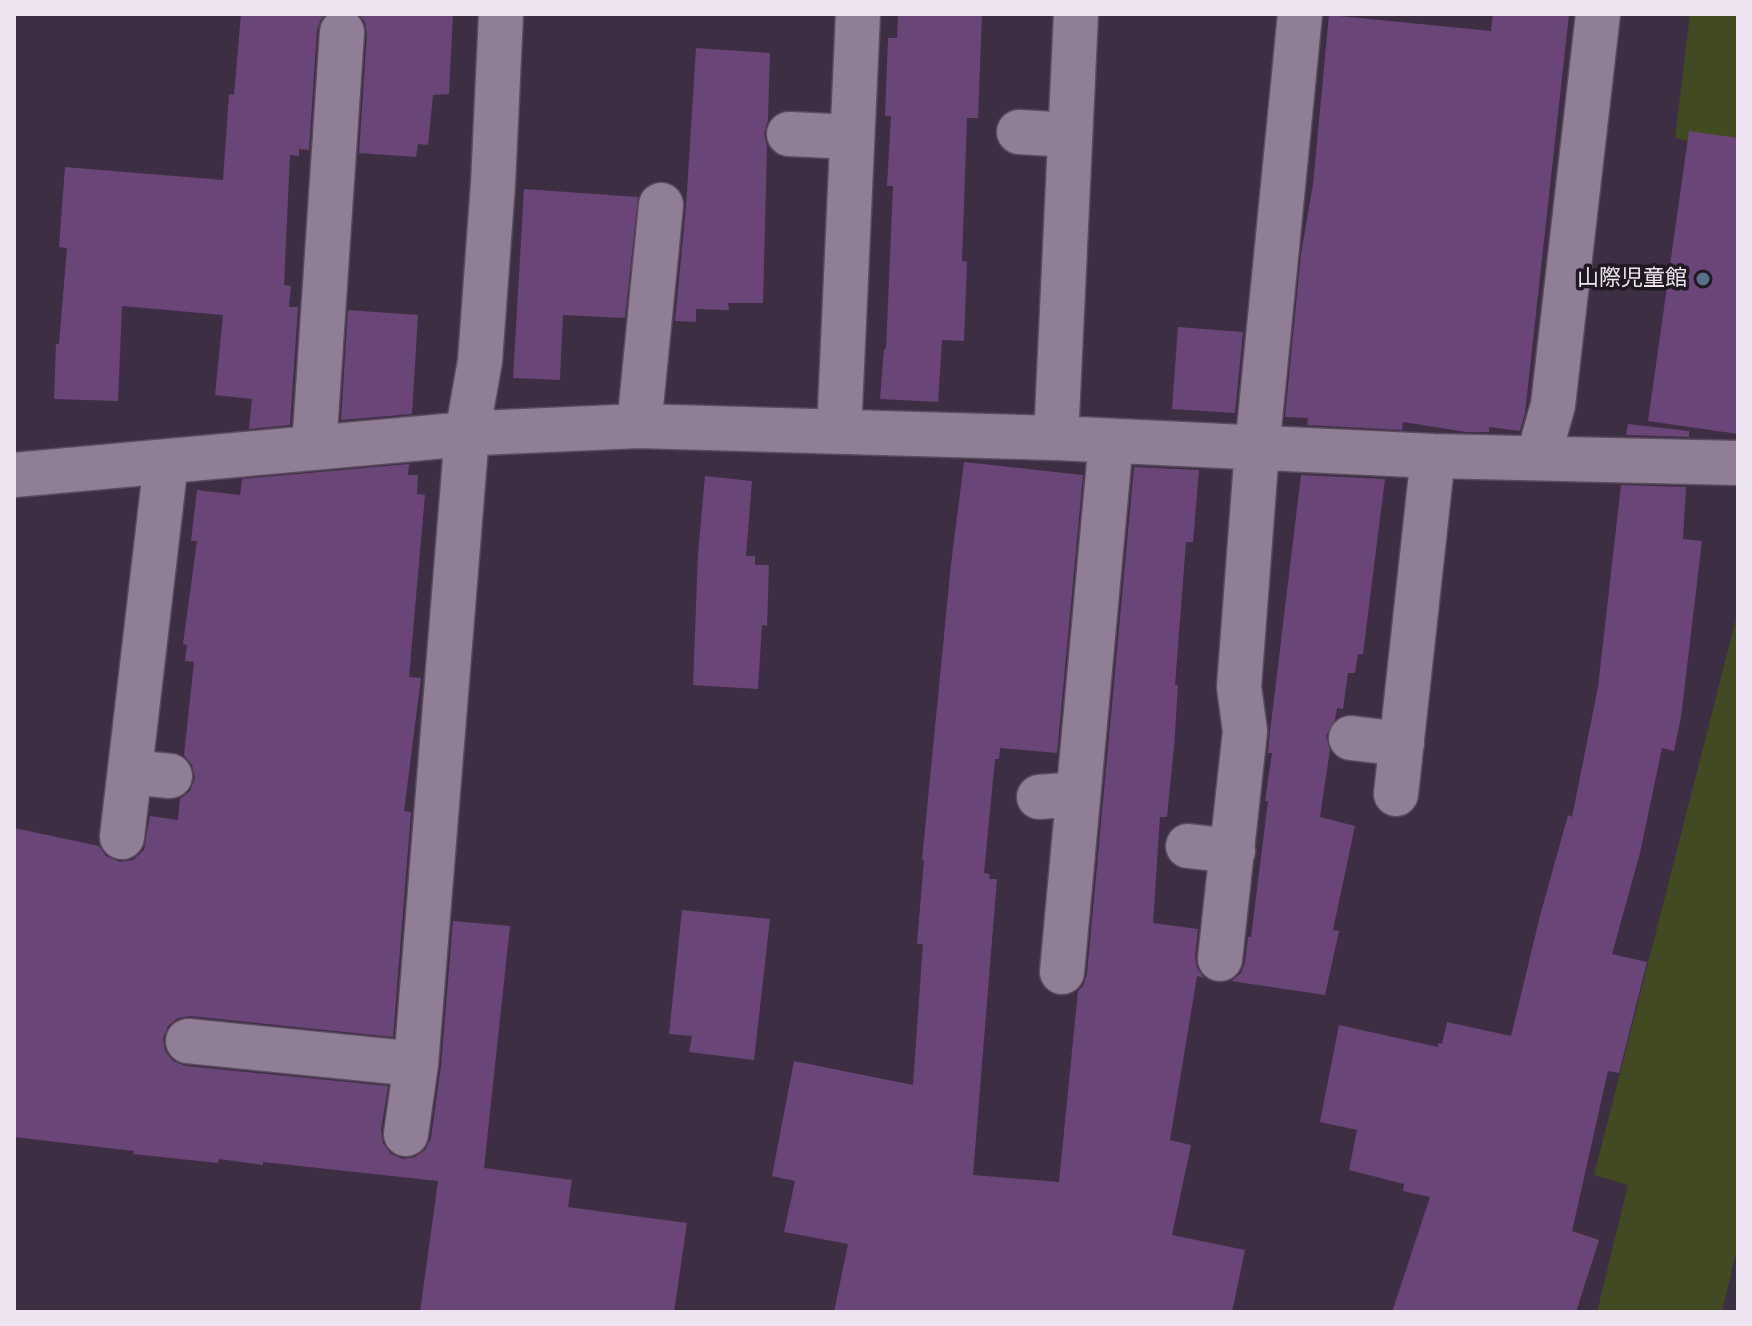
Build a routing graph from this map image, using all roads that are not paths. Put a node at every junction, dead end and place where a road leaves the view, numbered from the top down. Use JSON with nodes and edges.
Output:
{"nodes":[{"id":1,"x":501,"y":14,"type":"edge"},
{"id":2,"x":858,"y":14,"type":"edge"},
{"id":3,"x":1076,"y":14,"type":"edge"},
{"id":4,"x":1300,"y":14,"type":"edge"},
{"id":5,"x":1598,"y":14,"type":"edge"},
{"id":6,"x":342,"y":32,"type":"dead end"},
{"id":7,"x":1019,"y":132,"type":"dead end"},
{"id":8,"x":789,"y":134,"type":"dead end"},
{"id":9,"x":1070,"y":135,"type":"junction"},
{"id":10,"x":852,"y":137,"type":"junction"},
{"id":11,"x":661,"y":205,"type":"dead end"},
{"id":12,"x":639,"y":426,"type":"junction"},
{"id":13,"x":839,"y":431,"type":"junction"},
{"id":14,"x":467,"y":434,"type":"junction"},
{"id":15,"x":1056,"y":438,"type":"junction"},
{"id":16,"x":1111,"y":441,"type":"junction"},
{"id":17,"x":314,"y":448,"type":"junction"},
{"id":18,"x":1257,"y":449,"type":"junction"},
{"id":19,"x":1433,"y":456,"type":"junction"},
{"id":20,"x":1538,"y":458,"type":"junction"},
{"id":21,"x":166,"y":462,"type":"junction"},
{"id":22,"x":1738,"y":463,"type":"edge"},
{"id":23,"x":14,"y":475,"type":"edge"},
{"id":24,"x":1351,"y":738,"type":"dead end"},
{"id":25,"x":1402,"y":744,"type":"junction"},
{"id":26,"x":1396,"y":794,"type":"dead end"},
{"id":27,"x":122,"y":837,"type":"dead end"},
{"id":28,"x":1188,"y":846,"type":"dead end"},
{"id":29,"x":1233,"y":851,"type":"junction"},
{"id":30,"x":1220,"y":959,"type":"dead end"},
{"id":31,"x":1062,"y":972,"type":"dead end"},
{"id":32,"x":188,"y":1041,"type":"dead end"},
{"id":33,"x":416,"y":1064,"type":"junction"},
{"id":34,"x":406,"y":1134,"type":"dead end"}],
"edges":[{"from":1,"to":14,"type":"street"},
{"from":2,"to":10,"type":"street"},
{"from":3,"to":9,"type":"street"},
{"from":4,"to":18,"type":"street"},
{"from":5,"to":20,"type":"street"},
{"from":6,"to":17,"type":"street"},
{"from":7,"to":9,"type":"street"},
{"from":8,"to":10,"type":"street"},
{"from":9,"to":15,"type":"street"},
{"from":10,"to":13,"type":"street"},
{"from":11,"to":12,"type":"street"},
{"from":12,"to":13,"type":"street"},
{"from":12,"to":14,"type":"street"},
{"from":13,"to":15,"type":"street"},
{"from":14,"to":17,"type":"street"},
{"from":14,"to":33,"type":"street"},
{"from":15,"to":16,"type":"street"},
{"from":16,"to":18,"type":"street"},
{"from":16,"to":31,"type":"street"},
{"from":17,"to":21,"type":"street"},
{"from":18,"to":19,"type":"street"},
{"from":18,"to":29,"type":"street"},
{"from":19,"to":20,"type":"street"},
{"from":19,"to":25,"type":"street"},
{"from":20,"to":22,"type":"street"},
{"from":21,"to":23,"type":"street"},
{"from":21,"to":27,"type":"street"},
{"from":24,"to":25,"type":"street"},
{"from":25,"to":26,"type":"street"},
{"from":28,"to":29,"type":"street"},
{"from":29,"to":30,"type":"street"},
{"from":32,"to":33,"type":"street"},
{"from":33,"to":34,"type":"street"}]}
